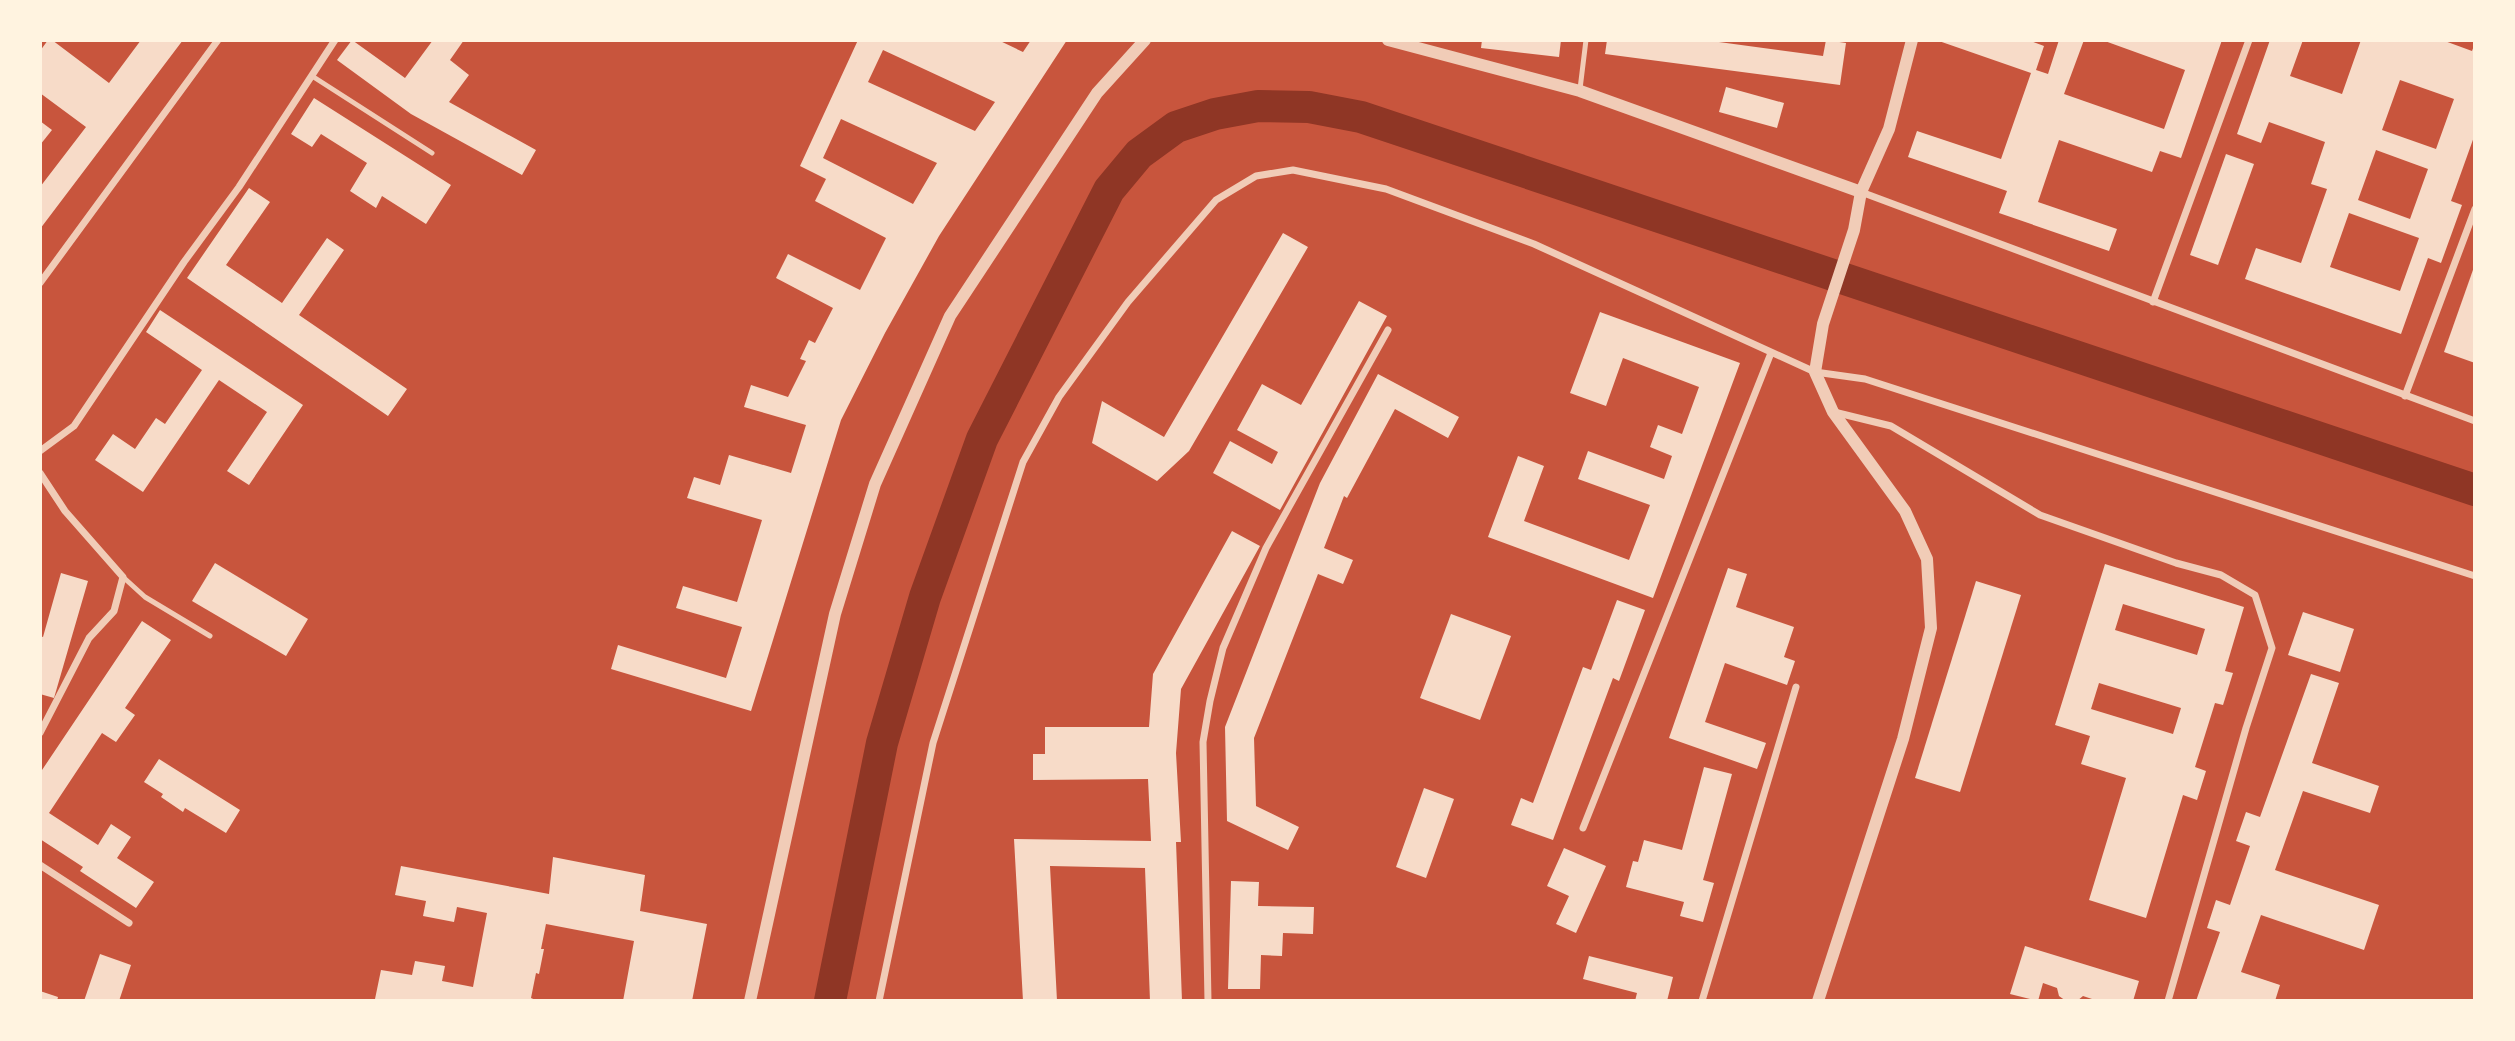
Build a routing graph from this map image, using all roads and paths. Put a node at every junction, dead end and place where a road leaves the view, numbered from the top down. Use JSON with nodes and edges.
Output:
{"nodes":[{"id":1,"x":218,"y":40,"type":"edge"},
{"id":2,"x":335,"y":40,"type":"edge"},
{"id":3,"x":1145,"y":40,"type":"edge"},
{"id":4,"x":1388,"y":40,"type":"edge"},
{"id":5,"x":1586,"y":40,"type":"edge"},
{"id":6,"x":1912,"y":40,"type":"edge"},
{"id":7,"x":2249,"y":40,"type":"edge"},
{"id":8,"x":312,"y":76,"type":"junction"},
{"id":9,"x":1580,"y":92,"type":"junction"},
{"id":10,"x":432,"y":153,"type":"dead end"},
{"id":11,"x":1861,"y":192,"type":"junction"},
{"id":12,"x":2475,"y":209,"type":"edge"},
{"id":13,"x":40,"y":283,"type":"edge"},
{"id":14,"x":2153,"y":302,"type":"junction"},
{"id":15,"x":1388,"y":330,"type":"dead end"},
{"id":16,"x":1771,"y":353,"type":"junction"},
{"id":17,"x":1815,"y":372,"type":"junction"},
{"id":18,"x":2405,"y":396,"type":"junction"},
{"id":19,"x":1833,"y":412,"type":"junction"},
{"id":20,"x":2475,"y":421,"type":"edge"},
{"id":21,"x":40,"y":451,"type":"edge"},
{"id":22,"x":40,"y":473,"type":"edge"},
{"id":23,"x":2475,"y":576,"type":"edge"},
{"id":24,"x":123,"y":577,"type":"junction"},
{"id":25,"x":209,"y":636,"type":"dead end"},
{"id":26,"x":1796,"y":687,"type":"dead end"},
{"id":27,"x":40,"y":733,"type":"edge"},
{"id":28,"x":1583,"y":828,"type":"dead end"},
{"id":29,"x":40,"y":865,"type":"edge"},
{"id":30,"x":128,"y":923,"type":"dead end"},
{"id":31,"x":750,"y":1001,"type":"edge"},
{"id":32,"x":878,"y":1001,"type":"edge"},
{"id":33,"x":1208,"y":1001,"type":"edge"},
{"id":34,"x":1702,"y":1001,"type":"edge"},
{"id":35,"x":1818,"y":1001,"type":"edge"},
{"id":36,"x":2168,"y":1001,"type":"edge"}],
"edges":[{"from":1,"to":13,"type":"street"},
{"from":2,"to":8,"type":"street"},
{"from":3,"to":31,"type":"street"},
{"from":4,"to":9,"type":"street"},
{"from":5,"to":9,"type":"lane"},
{"from":6,"to":11,"type":"street"},
{"from":7,"to":14,"type":"street"},
{"from":8,"to":10,"type":"lane"},
{"from":8,"to":21,"type":"street"},
{"from":9,"to":11,"type":"street"},
{"from":11,"to":14,"type":"street"},
{"from":11,"to":17,"type":"street"},
{"from":12,"to":18,"type":"street"},
{"from":14,"to":18,"type":"street"},
{"from":15,"to":33,"type":"street"},
{"from":16,"to":17,"type":"street"},
{"from":16,"to":28,"type":"street"},
{"from":16,"to":32,"type":"street"},
{"from":17,"to":19,"type":"street"},
{"from":17,"to":23,"type":"street"},
{"from":18,"to":20,"type":"street"},
{"from":19,"to":35,"type":"street"},
{"from":19,"to":36,"type":"street"},
{"from":22,"to":24,"type":"street"},
{"from":24,"to":25,"type":"lane"},
{"from":24,"to":27,"type":"street"},
{"from":26,"to":34,"type":"street"},
{"from":29,"to":30,"type":"street"}]}
